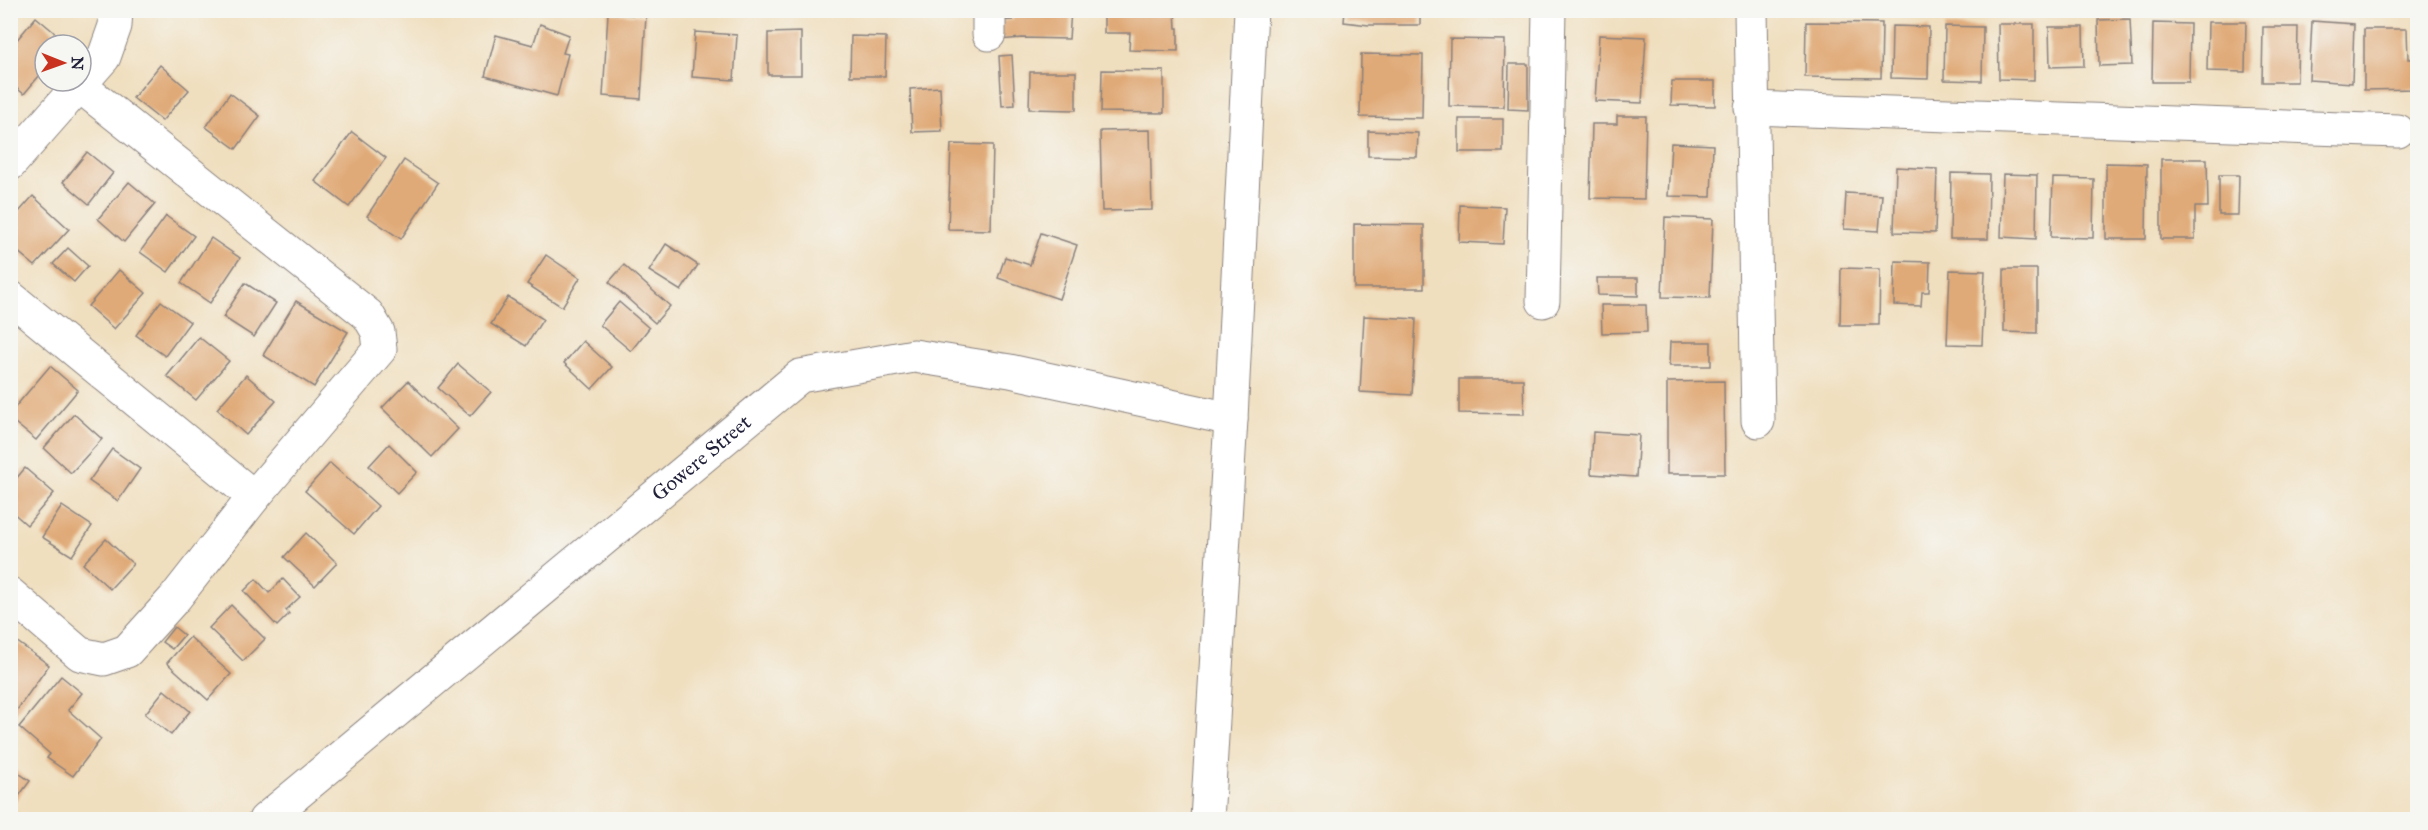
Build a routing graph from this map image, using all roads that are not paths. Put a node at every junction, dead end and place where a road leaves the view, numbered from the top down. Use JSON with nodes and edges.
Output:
{"nodes":[{"id":1,"x":116,"y":10,"type":"edge"},
{"id":2,"x":1251,"y":10,"type":"edge"},
{"id":3,"x":1549,"y":10,"type":"edge"},
{"id":4,"x":1751,"y":10,"type":"edge"},
{"id":5,"x":93,"y":70,"type":"edge"},
{"id":6,"x":74,"y":93,"type":"edge"},
{"id":7,"x":89,"y":93,"type":"edge"},
{"id":8,"x":1751,"y":108,"type":"junction"},
{"id":9,"x":2398,"y":131,"type":"dead end"},
{"id":10,"x":10,"y":164,"type":"edge"},
{"id":11,"x":10,"y":297,"type":"edge"},
{"id":12,"x":1543,"y":301,"type":"dead end"},
{"id":13,"x":1231,"y":419,"type":"junction"},
{"id":14,"x":1758,"y":421,"type":"dead end"},
{"id":15,"x":254,"y":497,"type":"junction"},
{"id":16,"x":10,"y":594,"type":"edge"},
{"id":17,"x":266,"y":819,"type":"edge"},
{"id":18,"x":1207,"y":819,"type":"edge"}],
"edges":[{"from":1,"to":5,"type":"street"},
{"from":2,"to":13,"type":"street"},
{"from":3,"to":12,"type":"street"},
{"from":4,"to":8,"type":"street"},
{"from":6,"to":10,"type":"street"},
{"from":7,"to":15,"type":"street"},
{"from":8,"to":9,"type":"street"},
{"from":8,"to":14,"type":"street"},
{"from":11,"to":15,"type":"street"},
{"from":13,"to":17,"type":"street","name":"Gowere Street"},
{"from":13,"to":18,"type":"street"},
{"from":15,"to":16,"type":"street"}]}
